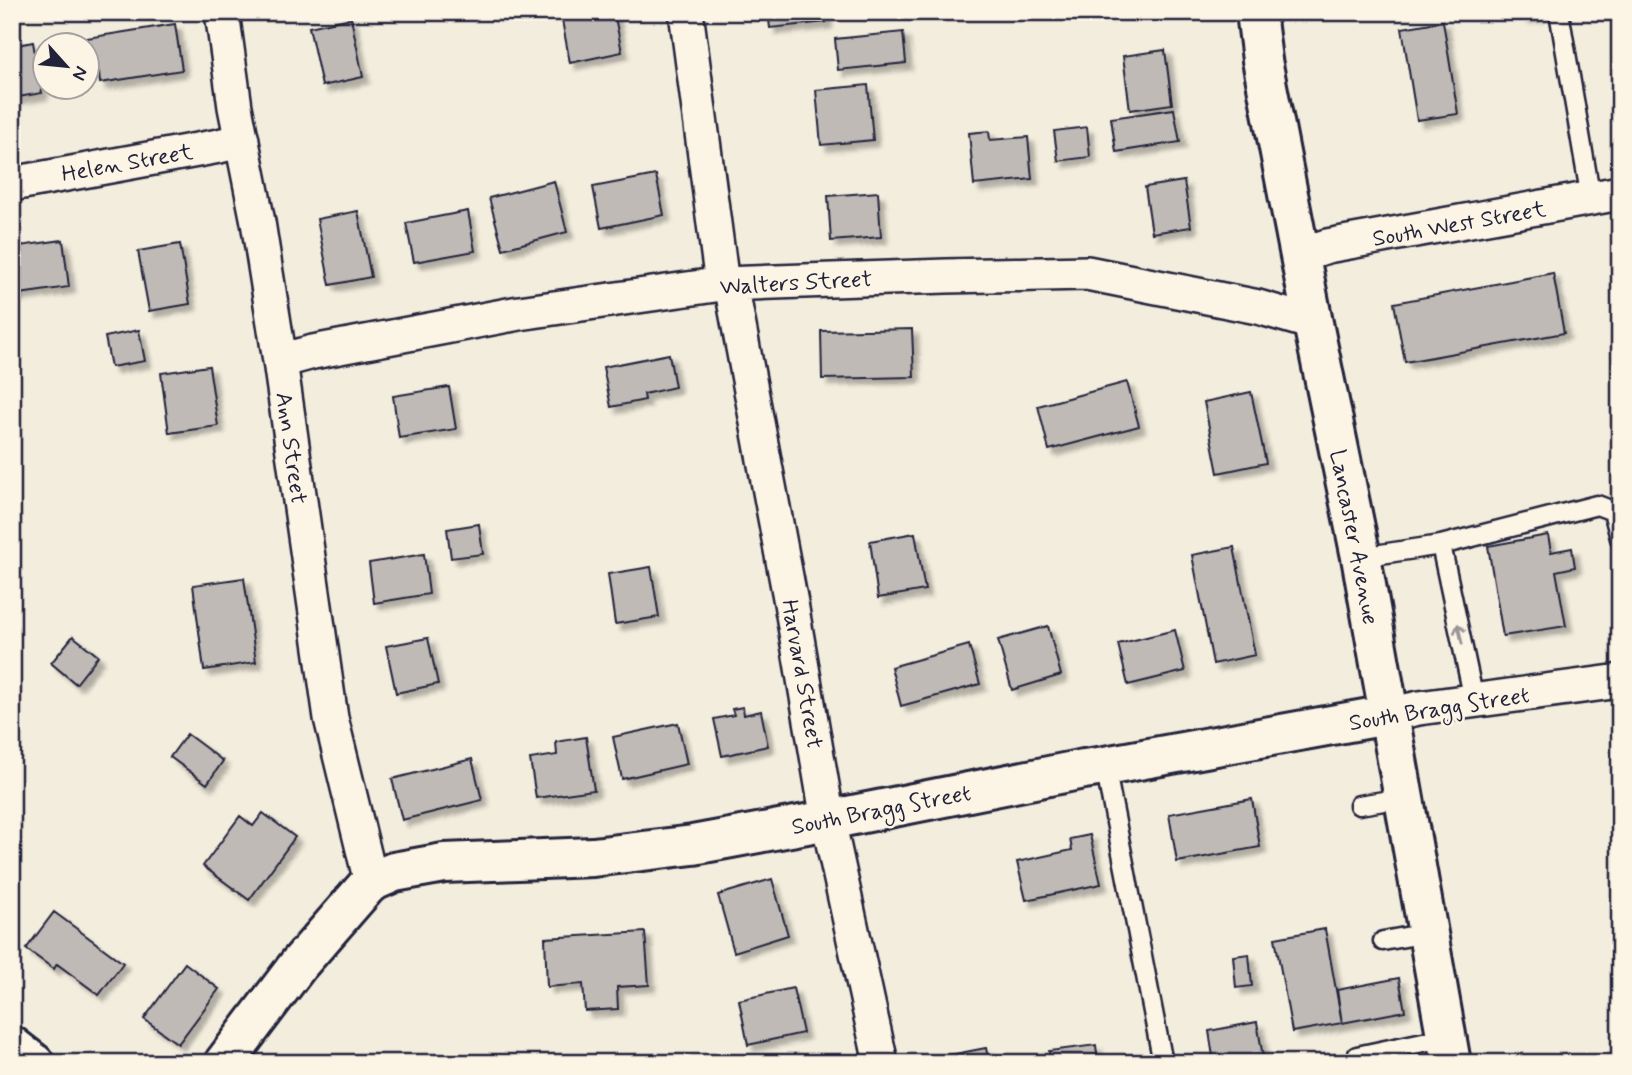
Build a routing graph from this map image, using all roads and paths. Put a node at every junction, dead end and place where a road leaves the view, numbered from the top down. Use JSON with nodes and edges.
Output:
{"nodes":[{"id":1,"x":222,"y":12,"type":"edge"},
{"id":2,"x":686,"y":12,"type":"edge"},
{"id":3,"x":1256,"y":12,"type":"edge"},
{"id":4,"x":1559,"y":12,"type":"edge"},
{"id":5,"x":242,"y":140,"type":"junction"},
{"id":6,"x":12,"y":184,"type":"edge"},
{"id":7,"x":1606,"y":196,"type":"edge"},
{"id":8,"x":1300,"y":255,"type":"junction"},
{"id":9,"x":726,"y":284,"type":"junction"},
{"id":10,"x":1312,"y":323,"type":"junction"},
{"id":11,"x":280,"y":361,"type":"junction"},
{"id":12,"x":1620,"y":538,"type":"edge"},
{"id":13,"x":1441,"y":545,"type":"junction"},
{"id":14,"x":1360,"y":557,"type":"junction"},
{"id":15,"x":1620,"y":681,"type":"edge"},
{"id":16,"x":1474,"y":700,"type":"junction"},
{"id":17,"x":1387,"y":715,"type":"junction"},
{"id":18,"x":1105,"y":766,"type":"junction"},
{"id":19,"x":1403,"y":798,"type":"junction"},
{"id":20,"x":1359,"y":805,"type":"dead end"},
{"id":21,"x":828,"y":820,"type":"junction"},
{"id":22,"x":371,"y":882,"type":"junction"},
{"id":23,"x":1427,"y":933,"type":"junction"},
{"id":24,"x":1383,"y":941,"type":"dead end"},
{"id":25,"x":12,"y":1046,"type":"edge"},
{"id":26,"x":1449,"y":1050,"type":"edge"},
{"id":27,"x":34,"y":1063,"type":"edge"},
{"id":28,"x":224,"y":1063,"type":"edge"},
{"id":29,"x":881,"y":1063,"type":"edge"},
{"id":30,"x":1163,"y":1063,"type":"edge"},
{"id":31,"x":1359,"y":1063,"type":"edge"}],
"edges":[{"from":1,"to":5,"type":"street","name":"Ann Street"},
{"from":2,"to":9,"type":"street","name":"Harvard Street"},
{"from":3,"to":8,"type":"street","name":"Lancaster Avenue"},
{"from":4,"to":7,"type":"lane"},
{"from":5,"to":6,"type":"street","name":"Helen Street"},
{"from":5,"to":11,"type":"street","name":"Ann Street"},
{"from":7,"to":8,"type":"street","name":"South West Street"},
{"from":8,"to":10,"type":"street","name":"Lancaster Avenue"},
{"from":9,"to":10,"type":"street","name":"Walters Street"},
{"from":9,"to":11,"type":"street","name":"Walters Street"},
{"from":9,"to":21,"type":"street","name":"Harvard Street"},
{"from":10,"to":14,"type":"street","name":"Lancaster Avenue"},
{"from":11,"to":22,"type":"street","name":"Ann Street"},
{"from":12,"to":13,"type":"lane"},
{"from":13,"to":14,"type":"lane"},
{"from":16,"to":13,"type":"lane","one_way":true},
{"from":14,"to":17,"type":"street","name":"Lancaster Avenue"},
{"from":15,"to":16,"type":"street","name":"South Bragg Street"},
{"from":16,"to":17,"type":"street","name":"South Bragg Street"},
{"from":17,"to":18,"type":"street","name":"South Bragg Street"},
{"from":17,"to":19,"type":"street","name":"Lancaster Avenue"},
{"from":18,"to":21,"type":"street","name":"South Bragg Street"},
{"from":18,"to":30,"type":"lane"},
{"from":19,"to":20,"type":"lane"},
{"from":19,"to":23,"type":"street","name":"Lancaster Avenue"},
{"from":21,"to":22,"type":"street","name":"South Bragg Street"},
{"from":21,"to":29,"type":"street","name":"Harvard Street"},
{"from":22,"to":28,"type":"street","name":"South Bragg Street"},
{"from":23,"to":24,"type":"lane"},
{"from":23,"to":26,"type":"street","name":"Lancaster Avenue"},
{"from":25,"to":27,"type":"street"},
{"from":26,"to":31,"type":"lane"}]}
